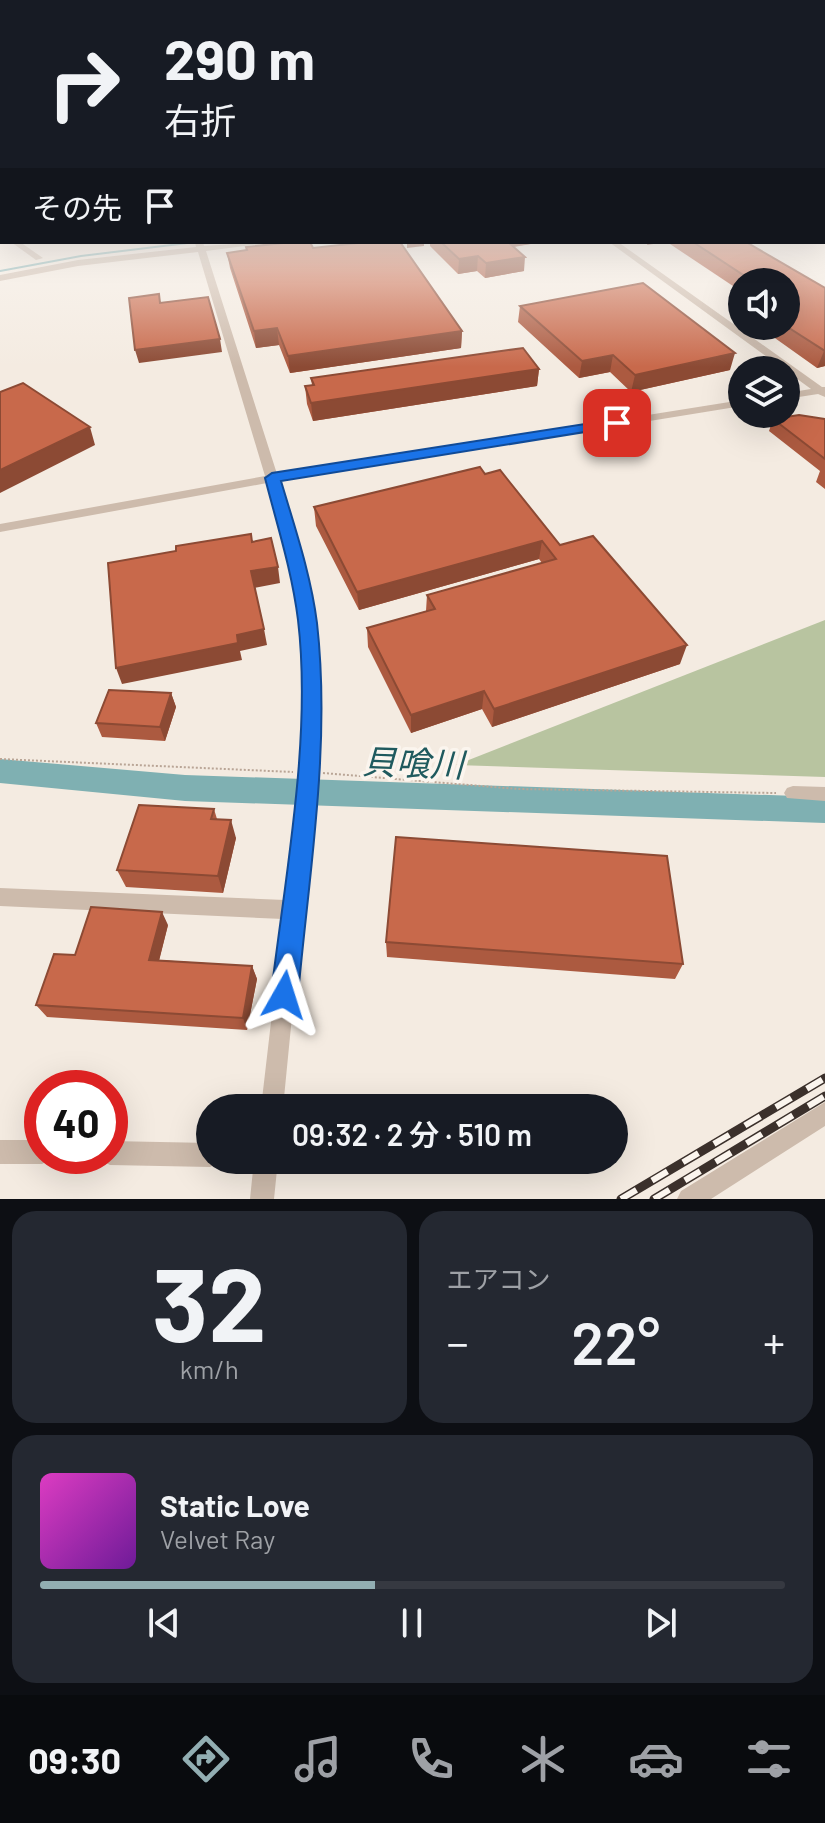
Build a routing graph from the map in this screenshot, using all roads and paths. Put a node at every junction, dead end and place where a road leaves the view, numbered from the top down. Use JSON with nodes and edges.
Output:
{"nodes":[{"id":1,"x":34,"y":255,"type":"edge"},
{"id":2,"x":133,"y":255,"type":"edge"},
{"id":3,"x":204,"y":255,"type":"edge"},
{"id":4,"x":631,"y":255,"type":"edge"},
{"id":5,"x":39,"y":258,"type":"dead end"},
{"id":6,"x":0,"y":278,"type":"edge"},
{"id":7,"x":823,"y":392,"type":"edge"},
{"id":8,"x":800,"y":394,"type":"edge"},
{"id":9,"x":728,"y":405,"type":"edge"},
{"id":10,"x":272,"y":478,"type":"junction"},
{"id":11,"x":0,"y":528,"type":"edge"},
{"id":12,"x":0,"y":759,"type":"edge"},
{"id":13,"x":308,"y":775,"type":"junction"},
{"id":14,"x":793,"y":793,"type":"joint"},
{"id":15,"x":825,"y":794,"type":"edge"},
{"id":16,"x":0,"y":897,"type":"edge"},
{"id":17,"x":294,"y":910,"type":"junction"},
{"id":18,"x":274,"y":1094,"type":"edge"},
{"id":19,"x":825,"y":1113,"type":"edge"},
{"id":20,"x":0,"y":1152,"type":"edge"},
{"id":21,"x":24,"y":1152,"type":"edge"},
{"id":22,"x":128,"y":1153,"type":"edge"},
{"id":23,"x":196,"y":1155,"type":"edge"},
{"id":24,"x":265,"y":1174,"type":"edge"},
{"id":25,"x":262,"y":1199,"type":"edge"},
{"id":26,"x":689,"y":1199,"type":"edge"}],
"edges":[{"from":1,"to":5,"type":"street"},
{"from":2,"to":6,"type":"street"},
{"from":3,"to":10,"type":"street"},
{"from":4,"to":7,"type":"street"},
{"from":7,"to":8,"type":"street"},
{"from":9,"to":10,"type":"street"},
{"from":10,"to":11,"type":"street"},
{"from":10,"to":13,"type":"street"},
{"from":12,"to":13,"type":"path"},
{"from":13,"to":14,"type":"path"},
{"from":13,"to":17,"type":"street"},
{"from":14,"to":15,"type":"street"},
{"from":16,"to":17,"type":"street"},
{"from":17,"to":18,"type":"street"},
{"from":19,"to":26,"type":"street"},
{"from":20,"to":21,"type":"street"},
{"from":22,"to":23,"type":"street"},
{"from":24,"to":25,"type":"street"}]}
